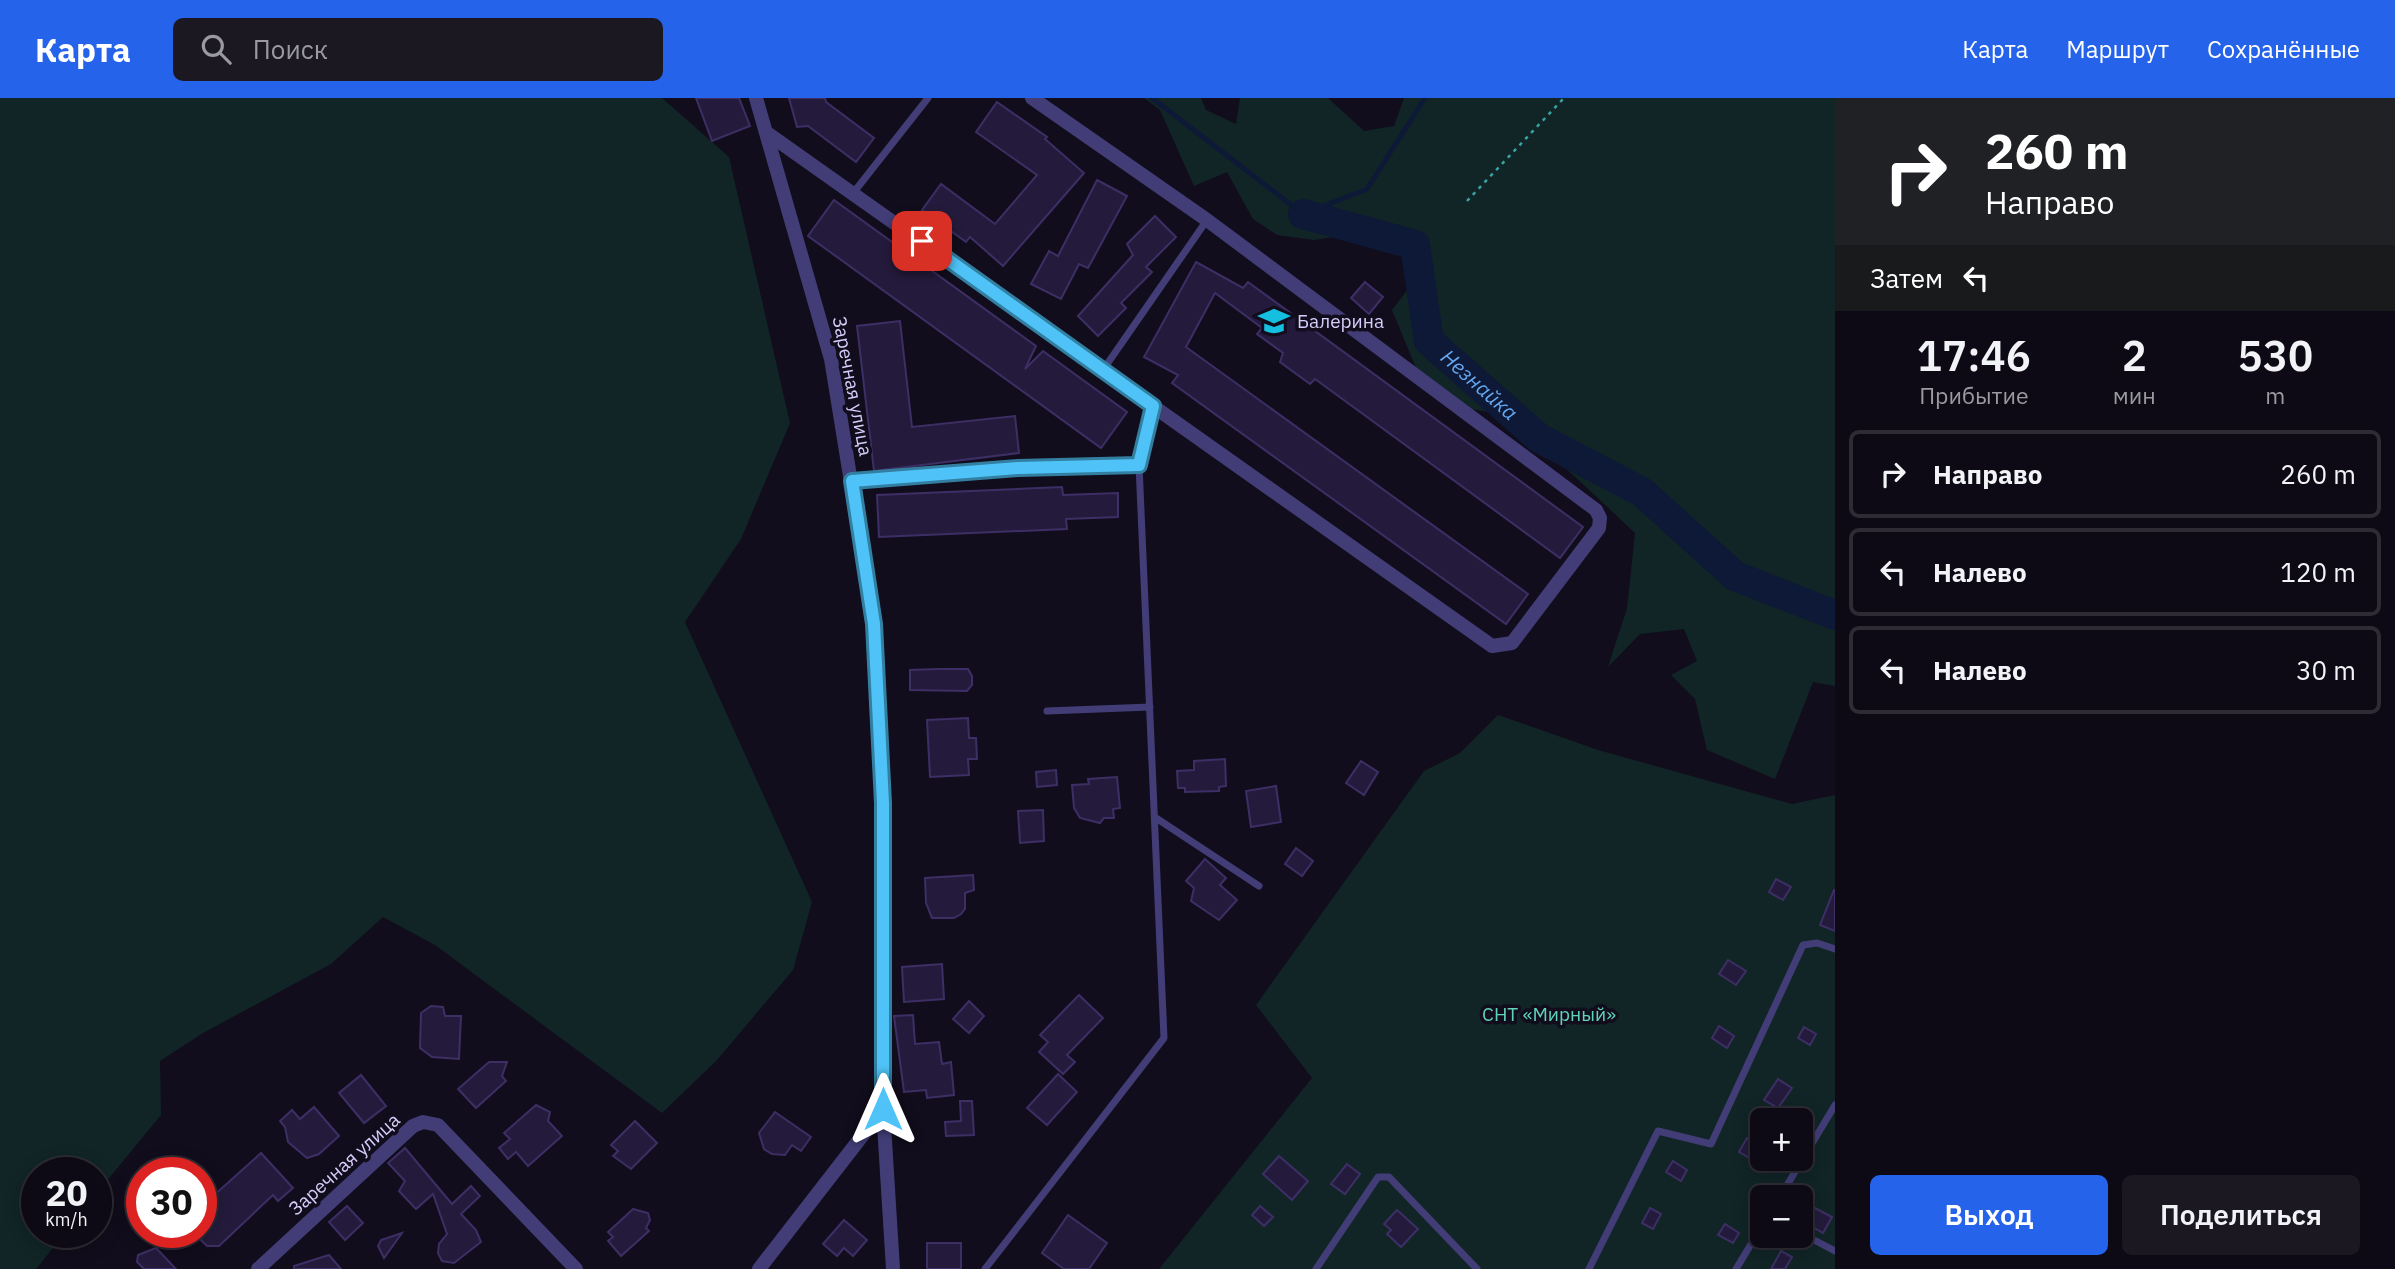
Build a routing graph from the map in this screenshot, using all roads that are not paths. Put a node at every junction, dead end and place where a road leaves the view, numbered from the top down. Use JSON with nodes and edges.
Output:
{"nodes":[{"id":1,"x":756,"y":98,"type":"edge"},
{"id":2,"x":928,"y":98,"type":"edge"},
{"id":3,"x":1032,"y":98,"type":"edge"},
{"id":4,"x":767,"y":133,"type":"junction"},
{"id":5,"x":854,"y":192,"type":"junction"},
{"id":6,"x":1207,"y":220,"type":"junction"},
{"id":7,"x":1103,"y":370,"type":"junction"},
{"id":8,"x":1153,"y":406,"type":"junction"},
{"id":9,"x":1139,"y":465,"type":"junction"},
{"id":10,"x":852,"y":481,"type":"junction"},
{"id":11,"x":1150,"y":707,"type":"junction"},
{"id":12,"x":1046,"y":711,"type":"dead end"},
{"id":13,"x":1156,"y":818,"type":"junction"},
{"id":14,"x":1259,"y":886,"type":"dead end"},
{"id":15,"x":1835,"y":949,"type":"edge"},
{"id":16,"x":1835,"y":1105,"type":"edge"},
{"id":17,"x":883,"y":1109,"type":"junction"},
{"id":18,"x":1787,"y":1185,"type":"edge"},
{"id":19,"x":1816,"y":1241,"type":"dead end"},
{"id":20,"x":1750,"y":1247,"type":"edge"},
{"id":21,"x":1835,"y":1251,"type":"edge"},
{"id":22,"x":258,"y":1269,"type":"edge"},
{"id":23,"x":576,"y":1269,"type":"edge"},
{"id":24,"x":759,"y":1269,"type":"edge"},
{"id":25,"x":893,"y":1269,"type":"edge"},
{"id":26,"x":985,"y":1269,"type":"edge"},
{"id":27,"x":1316,"y":1269,"type":"edge"},
{"id":28,"x":1477,"y":1269,"type":"edge"},
{"id":29,"x":1588,"y":1269,"type":"edge"},
{"id":30,"x":1737,"y":1269,"type":"edge"}],
"edges":[{"from":1,"to":4,"type":"street","name":"Заречная улица"},
{"from":2,"to":5,"type":"lane"},
{"from":3,"to":6,"type":"street"},
{"from":4,"to":5,"type":"street"},
{"from":4,"to":10,"type":"street","name":"Заречная улица"},
{"from":5,"to":7,"type":"street"},
{"from":6,"to":7,"type":"lane"},
{"from":6,"to":8,"type":"street"},
{"from":7,"to":8,"type":"street"},
{"from":8,"to":9,"type":"lane"},
{"from":9,"to":10,"type":"lane"},
{"from":9,"to":11,"type":"lane"},
{"from":10,"to":17,"type":"street","name":"Заречная улица"},
{"from":11,"to":12,"type":"lane"},
{"from":11,"to":13,"type":"lane"},
{"from":13,"to":14,"type":"lane"},
{"from":13,"to":26,"type":"lane"},
{"from":15,"to":29,"type":"lane"},
{"from":16,"to":18,"type":"lane"},
{"from":17,"to":24,"type":"street"},
{"from":17,"to":25,"type":"street","name":"Заречная улица"},
{"from":19,"to":21,"type":"lane"},
{"from":20,"to":30,"type":"lane"},
{"from":22,"to":23,"type":"street","name":"Заречная улица"},
{"from":27,"to":28,"type":"lane"}]}
